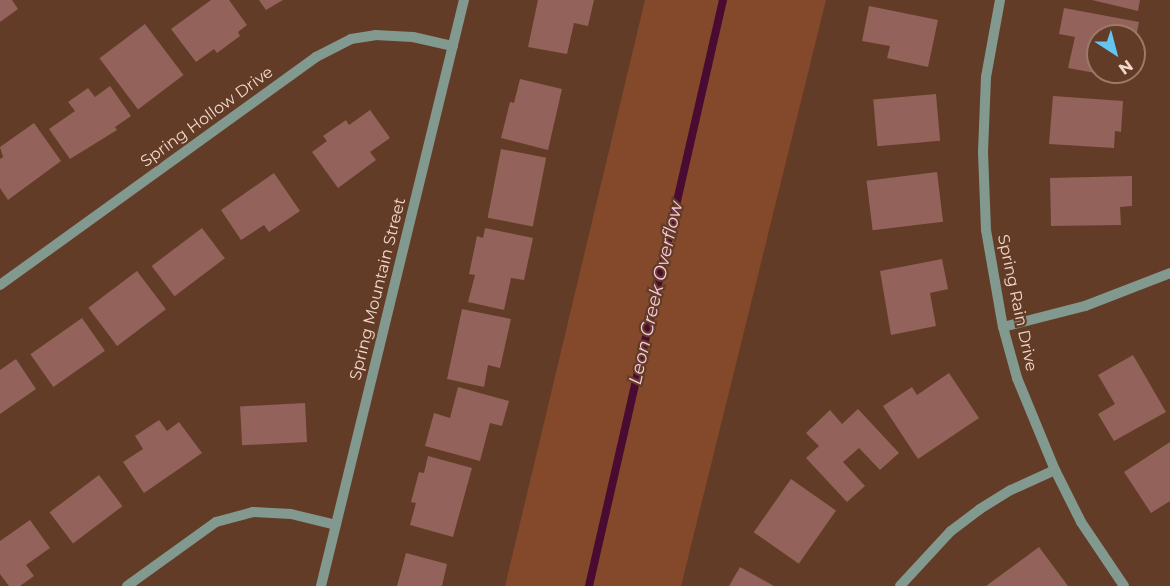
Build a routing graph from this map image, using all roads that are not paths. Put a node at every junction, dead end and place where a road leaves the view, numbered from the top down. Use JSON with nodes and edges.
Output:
{"nodes":[{"id":1,"x":464,"y":0,"type":"edge"},
{"id":2,"x":1000,"y":0,"type":"edge"},
{"id":3,"x":453,"y":46,"type":"junction"},
{"id":4,"x":1170,"y":273,"type":"edge"},
{"id":5,"x":0,"y":285,"type":"edge"},
{"id":6,"x":1003,"y":327,"type":"junction"},
{"id":7,"x":1055,"y":470,"type":"junction"},
{"id":8,"x":336,"y":525,"type":"junction"},
{"id":9,"x":127,"y":586,"type":"edge"},
{"id":10,"x":321,"y":586,"type":"edge"},
{"id":11,"x":900,"y":586,"type":"edge"},
{"id":12,"x":1124,"y":586,"type":"edge"}],
"edges":[{"from":1,"to":3,"type":"street","name":"Spring Mountain Street"},
{"from":2,"to":6,"type":"street","name":"Spring Rain Drive"},
{"from":3,"to":5,"type":"street","name":"Spring Hollow Drive"},
{"from":3,"to":8,"type":"street","name":"Spring Mountain Street"},
{"from":4,"to":6,"type":"street"},
{"from":6,"to":7,"type":"street","name":"Spring Rain Drive"},
{"from":7,"to":11,"type":"street"},
{"from":7,"to":12,"type":"street","name":"Spring Rain Drive"},
{"from":8,"to":9,"type":"street"},
{"from":8,"to":10,"type":"street","name":"Spring Mountain Street"}]}
